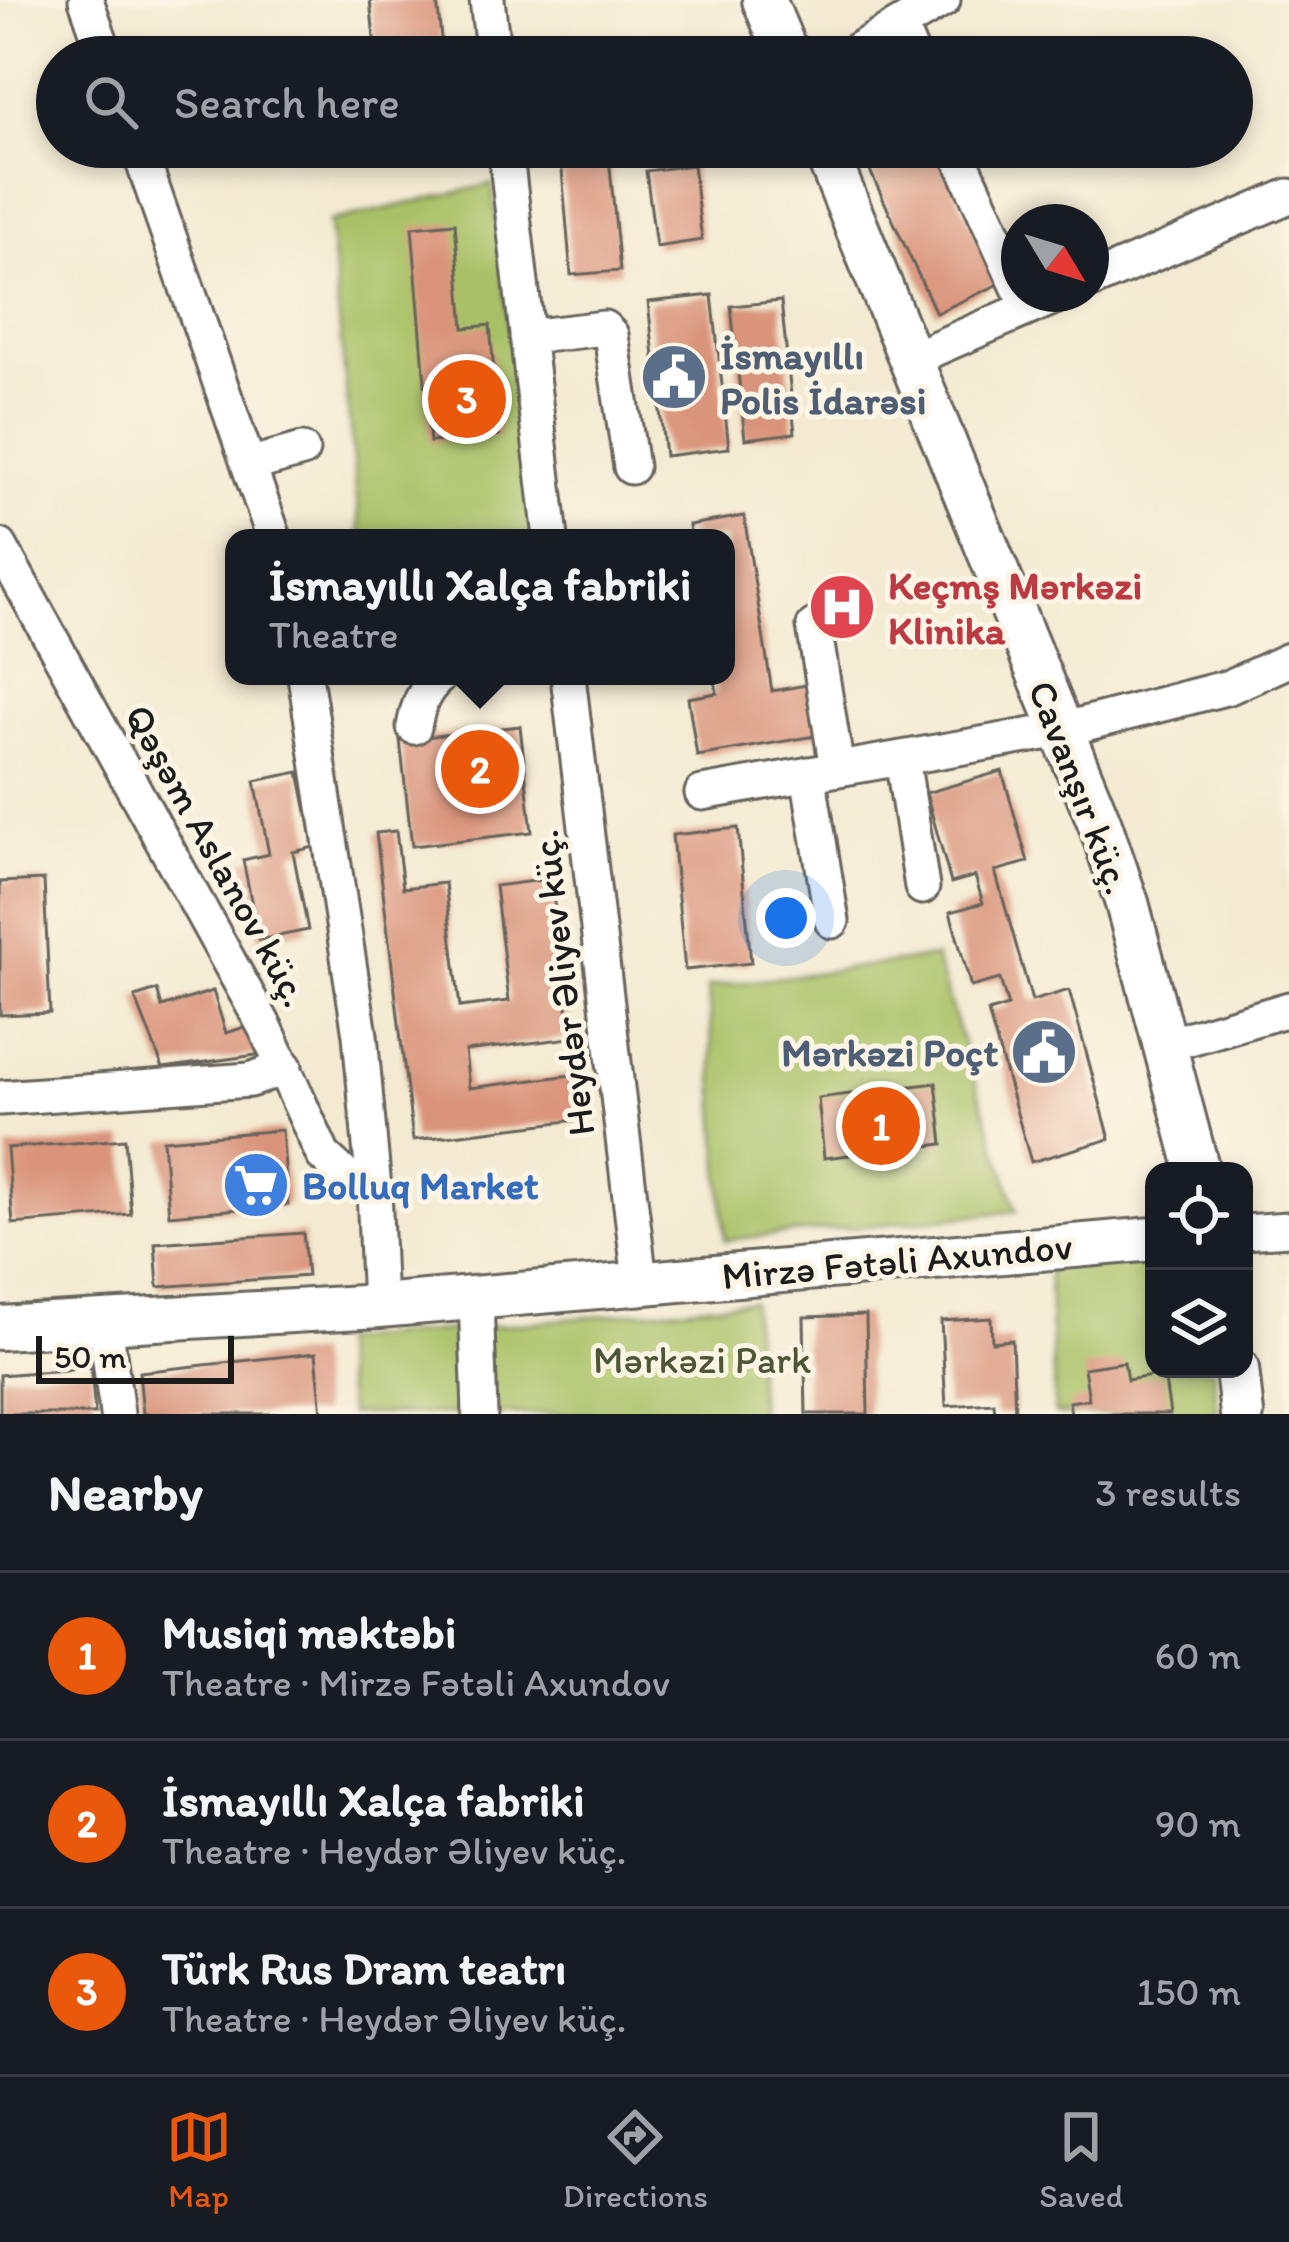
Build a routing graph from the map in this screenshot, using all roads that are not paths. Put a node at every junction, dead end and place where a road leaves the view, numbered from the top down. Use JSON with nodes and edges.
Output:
{"nodes":[{"id":1,"x":86,"y":0,"type":"edge"},
{"id":2,"x":487,"y":0,"type":"edge"},
{"id":3,"x":764,"y":0,"type":"edge"},
{"id":4,"x":943,"y":0,"type":"edge"},
{"id":5,"x":99,"y":36,"type":"edge"},
{"id":6,"x":491,"y":36,"type":"edge"},
{"id":7,"x":771,"y":36,"type":"edge"},
{"id":8,"x":912,"y":36,"type":"edge"},
{"id":9,"x":145,"y":168,"type":"edge"},
{"id":10,"x":507,"y":168,"type":"edge"},
{"id":11,"x":833,"y":168,"type":"edge"},
{"id":12,"x":965,"y":168,"type":"edge"},
{"id":13,"x":1289,"y":196,"type":"edge"},
{"id":14,"x":1001,"y":248,"type":"edge"},
{"id":15,"x":1109,"y":273,"type":"edge"},
{"id":16,"x":1001,"y":309,"type":"edge"},
{"id":17,"x":527,"y":337,"type":"junction"},
{"id":18,"x":911,"y":359,"type":"junction"},
{"id":19,"x":302,"y":450,"type":"dead end"},
{"id":20,"x":249,"y":465,"type":"junction"},
{"id":21,"x":631,"y":467,"type":"dead end"},
{"id":22,"x":271,"y":529,"type":"edge"},
{"id":23,"x":550,"y":529,"type":"edge"},
{"id":24,"x":0,"y":546,"type":"edge"},
{"id":25,"x":814,"y":626,"type":"dead end"},
{"id":26,"x":1289,"y":660,"type":"edge"},
{"id":27,"x":306,"y":685,"type":"edge"},
{"id":28,"x":429,"y":685,"type":"edge"},
{"id":29,"x":569,"y":685,"type":"edge"},
{"id":30,"x":414,"y":727,"type":"dead end"},
{"id":31,"x":1061,"y":730,"type":"junction"},
{"id":32,"x":902,"y":758,"type":"junction"},
{"id":33,"x":822,"y":772,"type":"junction"},
{"id":34,"x":702,"y":793,"type":"dead end"},
{"id":35,"x":922,"y":887,"type":"dead end"},
{"id":36,"x":832,"y":921,"type":"dead end"},
{"id":37,"x":1289,"y":1009,"type":"edge"},
{"id":38,"x":1166,"y":1045,"type":"junction"},
{"id":39,"x":285,"y":1067,"type":"junction"},
{"id":40,"x":0,"y":1098,"type":"edge"},
{"id":41,"x":1196,"y":1162,"type":"edge"},
{"id":42,"x":374,"y":1189,"type":"junction"},
{"id":43,"x":1289,"y":1229,"type":"edge"},
{"id":44,"x":1253,"y":1231,"type":"edge"},
{"id":45,"x":1145,"y":1241,"type":"edge"},
{"id":46,"x":640,"y":1281,"type":"junction"},
{"id":47,"x":476,"y":1297,"type":"junction"},
{"id":48,"x":379,"y":1306,"type":"junction"},
{"id":49,"x":105,"y":1322,"type":"junction"},
{"id":50,"x":0,"y":1328,"type":"edge"},
{"id":51,"x":1238,"y":1378,"type":"edge"},
{"id":52,"x":117,"y":1414,"type":"edge"},
{"id":53,"x":480,"y":1414,"type":"edge"},
{"id":54,"x":1242,"y":1414,"type":"edge"}],
"edges":[{"from":1,"to":5,"type":"street"},
{"from":2,"to":6,"type":"street"},
{"from":3,"to":7,"type":"main road"},
{"from":4,"to":8,"type":"street"},
{"from":9,"to":20,"type":"street"},
{"from":10,"to":17,"type":"street"},
{"from":11,"to":18,"type":"main road","name":"Cavanşır küç."},
{"from":12,"to":14,"type":"street"},
{"from":13,"to":15,"type":"street"},
{"from":16,"to":18,"type":"street"},
{"from":17,"to":21,"type":"street"},
{"from":17,"to":23,"type":"street"},
{"from":18,"to":31,"type":"main road","name":"Cavanşır küç."},
{"from":19,"to":20,"type":"street"},
{"from":20,"to":22,"type":"street"},
{"from":24,"to":39,"type":"street","name":"Qəşəm Aslanov küç."},
{"from":25,"to":33,"type":"street"},
{"from":26,"to":31,"type":"street"},
{"from":27,"to":42,"type":"street"},
{"from":28,"to":30,"type":"street"},
{"from":29,"to":46,"type":"street","name":"Heydər Əliyev küç."},
{"from":31,"to":32,"type":"street"},
{"from":31,"to":38,"type":"main road","name":"Cavanşır küç."},
{"from":32,"to":33,"type":"street"},
{"from":32,"to":35,"type":"street"},
{"from":33,"to":34,"type":"street"},
{"from":33,"to":36,"type":"street"},
{"from":37,"to":38,"type":"street"},
{"from":38,"to":41,"type":"main road","name":"Cavanşır küç."},
{"from":39,"to":40,"type":"street"},
{"from":39,"to":42,"type":"street","name":"Qəşəm Aslanov küç."},
{"from":42,"to":48,"type":"street"},
{"from":43,"to":44,"type":"street"},
{"from":45,"to":46,"type":"main road","name":"Mirzə Fətəli Axundov"},
{"from":46,"to":47,"type":"main road","name":"Mirzə Fətəli Axundov"},
{"from":47,"to":48,"type":"main road","name":"Mirzə Fətəli Axundov"},
{"from":47,"to":53,"type":"street"},
{"from":48,"to":49,"type":"main road","name":"Mirzə Fətəli Axundov"},
{"from":49,"to":50,"type":"main road","name":"Mirzə Fətəli Axundov"},
{"from":49,"to":52,"type":"street"},
{"from":51,"to":54,"type":"main road"}]}
